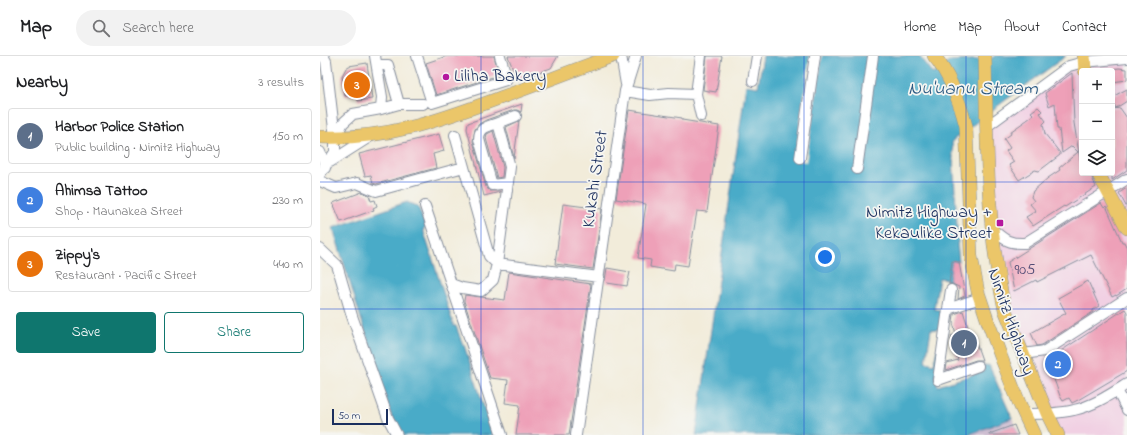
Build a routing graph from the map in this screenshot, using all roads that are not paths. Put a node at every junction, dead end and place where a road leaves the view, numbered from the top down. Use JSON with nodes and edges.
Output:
{"nodes":[{"id":1,"x":323,"y":56,"type":"edge"},
{"id":2,"x":417,"y":56,"type":"edge"},
{"id":3,"x":500,"y":56,"type":"edge"},
{"id":4,"x":613,"y":56,"type":"edge"},
{"id":5,"x":621,"y":56,"type":"edge"},
{"id":6,"x":636,"y":56,"type":"edge"},
{"id":7,"x":701,"y":56,"type":"edge"},
{"id":8,"x":757,"y":56,"type":"edge"},
{"id":9,"x":815,"y":56,"type":"edge"},
{"id":10,"x":873,"y":56,"type":"edge"},
{"id":11,"x":985,"y":57,"type":"edge"},
{"id":12,"x":1127,"y":58,"type":"edge"},
{"id":13,"x":376,"y":60,"type":"edge"},
{"id":14,"x":937,"y":60,"type":"edge"},
{"id":15,"x":1084,"y":63,"type":"edge"},
{"id":16,"x":506,"y":80,"type":"junction"},
{"id":17,"x":753,"y":81,"type":"dead end"},
{"id":18,"x":626,"y":88,"type":"junction"},
{"id":19,"x":696,"y":94,"type":"junction"},
{"id":20,"x":509,"y":95,"type":"junction"},
{"id":21,"x":325,"y":98,"type":"edge"},
{"id":22,"x":399,"y":104,"type":"junction"},
{"id":23,"x":423,"y":104,"type":"dead end"},
{"id":24,"x":381,"y":109,"type":"junction"},
{"id":25,"x":516,"y":116,"type":"dead end"},
{"id":26,"x":701,"y":116,"type":"dead end"},
{"id":27,"x":498,"y":123,"type":"junction"},
{"id":28,"x":986,"y":125,"type":"junction"},
{"id":29,"x":455,"y":135,"type":"dead end"},
{"id":30,"x":371,"y":136,"type":"junction"},
{"id":31,"x":320,"y":137,"type":"edge"},
{"id":32,"x":335,"y":138,"type":"junction"},
{"id":33,"x":320,"y":152,"type":"edge"},
{"id":34,"x":800,"y":158,"type":"dead end"},
{"id":35,"x":464,"y":167,"type":"junction"},
{"id":36,"x":324,"y":168,"type":"edge"},
{"id":37,"x":857,"y":169,"type":"dead end"},
{"id":38,"x":1100,"y":176,"type":"edge"},
{"id":39,"x":1127,"y":179,"type":"edge"},
{"id":40,"x":320,"y":181,"type":"edge"},
{"id":41,"x":508,"y":183,"type":"junction"},
{"id":42,"x":1108,"y":191,"type":"junction"},
{"id":43,"x":425,"y":206,"type":"dead end"},
{"id":44,"x":1127,"y":228,"type":"edge"},
{"id":45,"x":992,"y":229,"type":"junction"},
{"id":46,"x":320,"y":249,"type":"edge"},
{"id":47,"x":497,"y":264,"type":"junction"},
{"id":48,"x":599,"y":277,"type":"junction"},
{"id":49,"x":451,"y":284,"type":"junction"},
{"id":50,"x":951,"y":290,"type":"dead end"},
{"id":51,"x":980,"y":298,"type":"junction"},
{"id":52,"x":1127,"y":298,"type":"edge"},
{"id":53,"x":948,"y":309,"type":"junction"},
{"id":54,"x":1023,"y":354,"type":"junction"},
{"id":55,"x":978,"y":366,"type":"dead end"},
{"id":56,"x":1127,"y":384,"type":"edge"},
{"id":57,"x":1117,"y":390,"type":"junction"},
{"id":58,"x":1127,"y":410,"type":"edge"},
{"id":59,"x":1047,"y":413,"type":"junction"},
{"id":60,"x":1025,"y":414,"type":"junction"},
{"id":61,"x":397,"y":435,"type":"edge"},
{"id":62,"x":502,"y":435,"type":"edge"},
{"id":63,"x":576,"y":435,"type":"edge"},
{"id":64,"x":1034,"y":435,"type":"edge"},
{"id":65,"x":1058,"y":435,"type":"edge"}],
"edges":[{"from":1,"to":21,"type":"street"},
{"from":2,"to":16,"type":"street"},
{"from":3,"to":16,"type":"street"},
{"from":4,"to":20,"type":"main road"},
{"from":5,"to":18,"type":"street","name":"Kukahi Street"},
{"from":6,"to":18,"type":"street","name":"Kukahi Street"},
{"from":7,"to":19,"type":"street"},
{"from":8,"to":17,"type":"street"},
{"from":9,"to":34,"type":"street"},
{"from":10,"to":37,"type":"street"},
{"from":11,"to":28,"type":"main road","name":"Nimitz Highway"},
{"from":12,"to":15,"type":"street"},
{"from":13,"to":22,"type":"street"},
{"from":13,"to":24,"type":"street"},
{"from":14,"to":51,"type":"main road","name":"Nimitz Highway"},
{"from":15,"to":28,"type":"street"},
{"from":16,"to":20,"type":"street"},
{"from":18,"to":19,"type":"street"},
{"from":18,"to":48,"type":"street","name":"Kukahi Street"},
{"from":19,"to":26,"type":"street"},
{"from":20,"to":30,"type":"main road"},
{"from":21,"to":32,"type":"street"},
{"from":22,"to":23,"type":"street"},
{"from":22,"to":24,"type":"street"},
{"from":24,"to":32,"type":"street"},
{"from":25,"to":27,"type":"street"},
{"from":27,"to":41,"type":"street"},
{"from":27,"to":41,"type":"street"},
{"from":28,"to":45,"type":"main road","name":"Nimitz Highway"},
{"from":29,"to":35,"type":"street"},
{"from":30,"to":32,"type":"main road"},
{"from":30,"to":36,"type":"street"},
{"from":31,"to":32,"type":"main road"},
{"from":32,"to":36,"type":"street"},
{"from":33,"to":36,"type":"street"},
{"from":35,"to":40,"type":"street"},
{"from":35,"to":47,"type":"street"},
{"from":38,"to":42,"type":"main road"},
{"from":39,"to":42,"type":"street"},
{"from":41,"to":47,"type":"street"},
{"from":42,"to":44,"type":"main road"},
{"from":42,"to":45,"type":"street"},
{"from":43,"to":49,"type":"street"},
{"from":45,"to":54,"type":"main road","name":"Nimitz Highway"},
{"from":46,"to":61,"type":"street"},
{"from":47,"to":48,"type":"street"},
{"from":47,"to":49,"type":"street"},
{"from":48,"to":63,"type":"street","name":"Kukahi Street"},
{"from":49,"to":62,"type":"street"},
{"from":50,"to":53,"type":"street"},
{"from":51,"to":53,"type":"street"},
{"from":51,"to":60,"type":"main road","name":"Nimitz Highway"},
{"from":52,"to":54,"type":"street"},
{"from":53,"to":55,"type":"street"},
{"from":54,"to":59,"type":"main road","name":"Nimitz Highway"},
{"from":56,"to":57,"type":"street"},
{"from":57,"to":58,"type":"street"},
{"from":57,"to":59,"type":"street"},
{"from":59,"to":60,"type":"street"},
{"from":59,"to":65,"type":"main road","name":"Nimitz Highway"},
{"from":60,"to":64,"type":"main road","name":"Nimitz Highway"}]}
